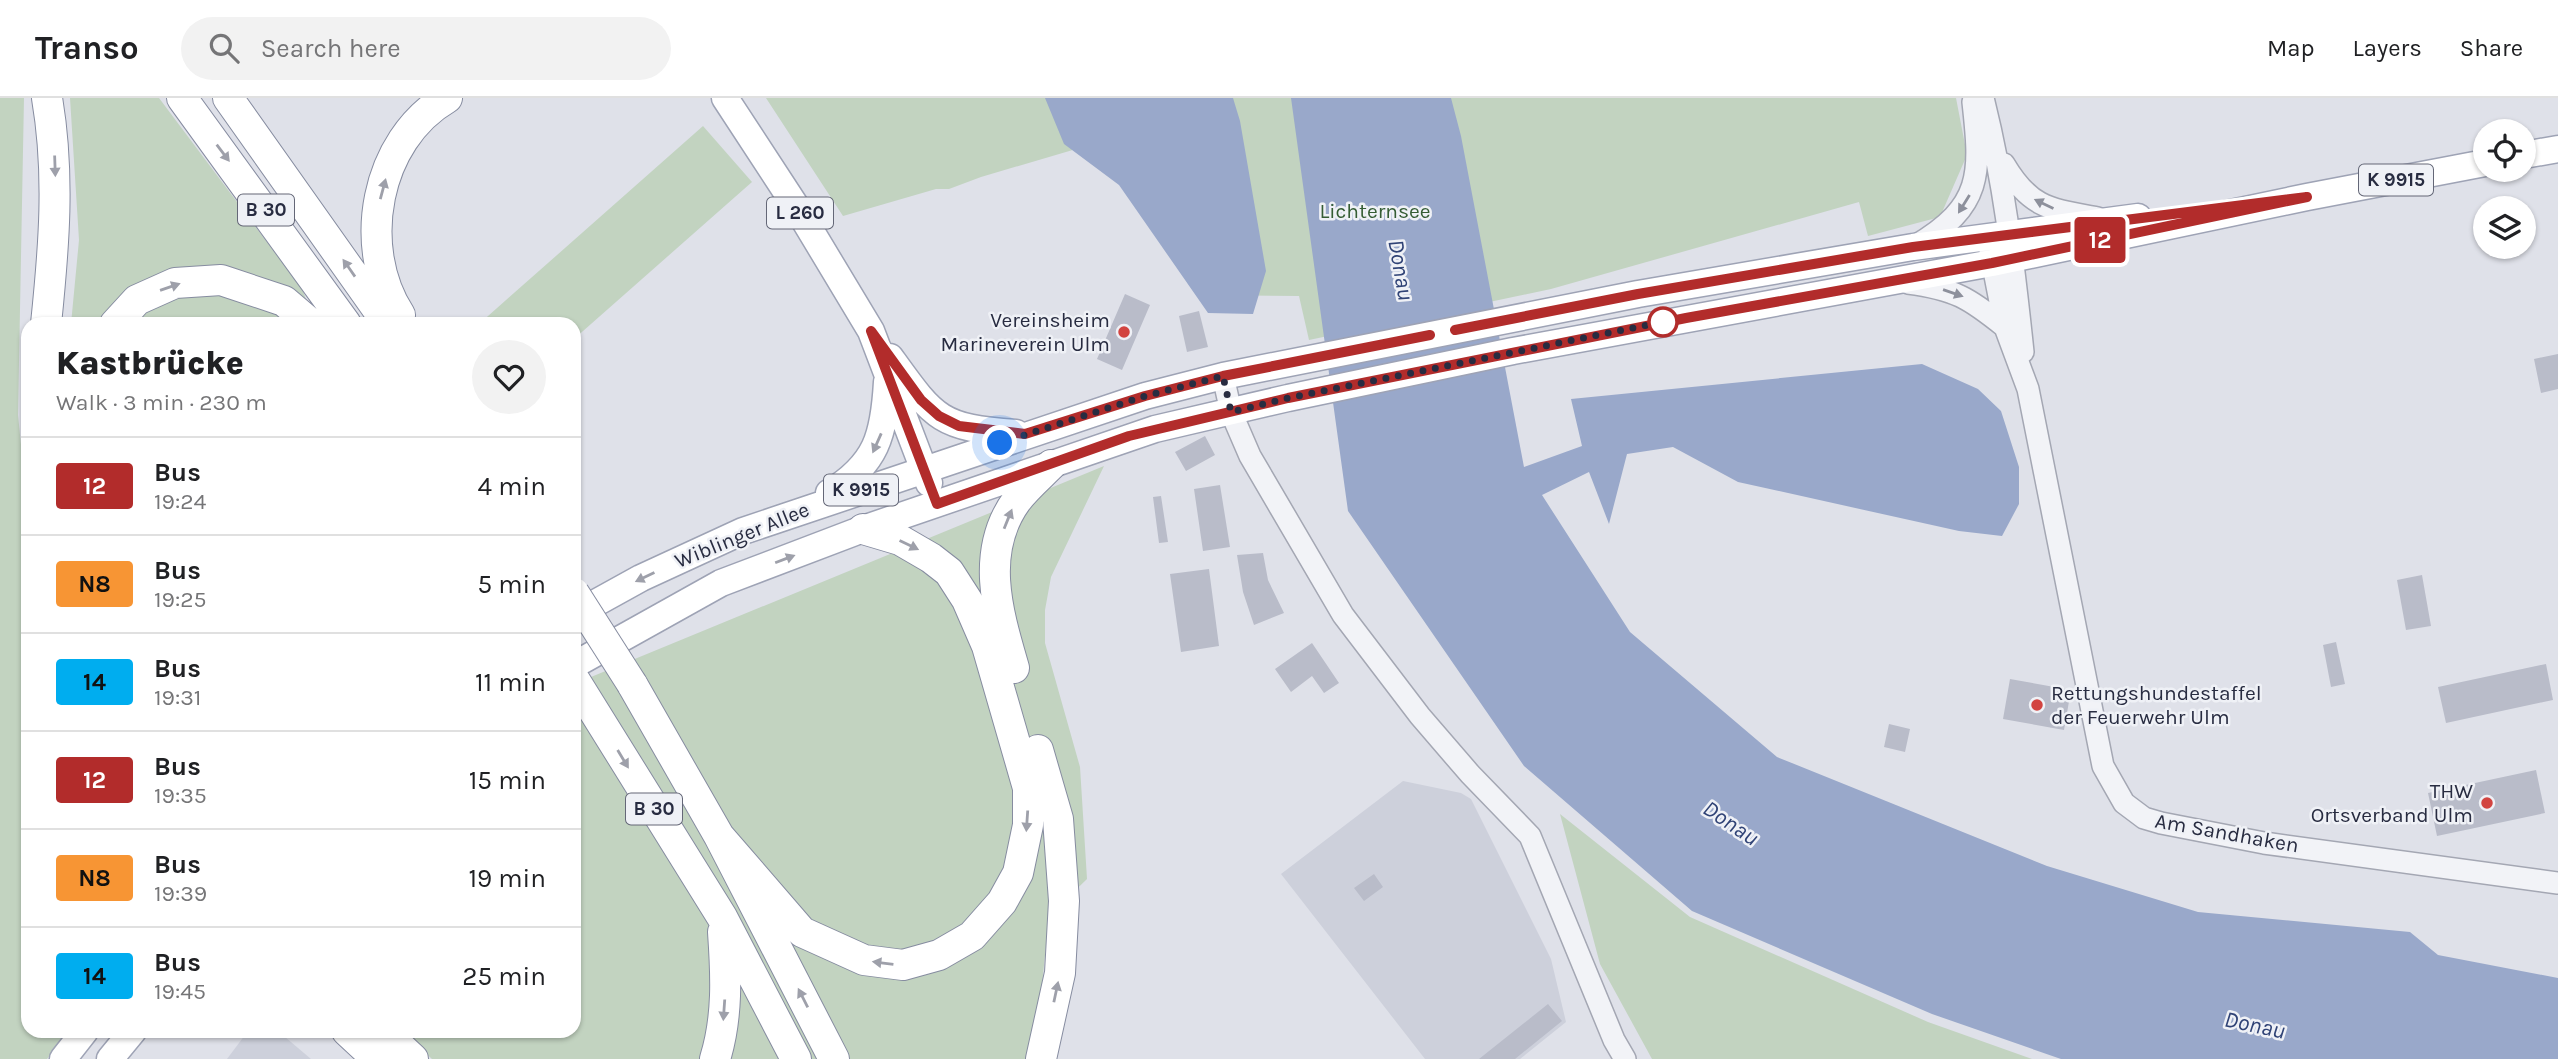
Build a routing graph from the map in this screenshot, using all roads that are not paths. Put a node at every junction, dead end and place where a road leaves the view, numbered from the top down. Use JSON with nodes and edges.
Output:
{"nodes":[{"id":1,"x":47,"y":98,"type":"edge"},
{"id":2,"x":182,"y":98,"type":"edge"},
{"id":3,"x":228,"y":98,"type":"edge"},
{"id":4,"x":447,"y":98,"type":"edge"},
{"id":5,"x":725,"y":98,"type":"edge"},
{"id":6,"x":1972,"y":98,"type":"edge"},
{"id":7,"x":1983,"y":98,"type":"edge"},
{"id":8,"x":2558,"y":149,"type":"edge"},
{"id":9,"x":1997,"y":152,"type":"junction"},
{"id":10,"x":2536,"y":153,"type":"edge"},
{"id":11,"x":2473,"y":165,"type":"edge"},
{"id":12,"x":2307,"y":197,"type":"junction"},
{"id":13,"x":2110,"y":220,"type":"junction"},
{"id":14,"x":1913,"y":247,"type":"junction"},
{"id":15,"x":2001,"y":248,"type":"junction"},
{"id":16,"x":1892,"y":280,"type":"junction"},
{"id":17,"x":47,"y":317,"type":"edge"},
{"id":18,"x":121,"y":317,"type":"edge"},
{"id":19,"x":303,"y":317,"type":"edge"},
{"id":20,"x":341,"y":317,"type":"edge"},
{"id":21,"x":383,"y":317,"type":"edge"},
{"id":22,"x":401,"y":317,"type":"edge"},
{"id":23,"x":2005,"y":327,"type":"junction"},
{"id":24,"x":871,"y":331,"type":"junction"},
{"id":25,"x":1223,"y":376,"type":"junction"},
{"id":26,"x":887,"y":377,"type":"junction"},
{"id":27,"x":2025,"y":382,"type":"junction"},
{"id":28,"x":1231,"y":412,"type":"junction"},
{"id":29,"x":1025,"y":434,"type":"junction"},
{"id":30,"x":1051,"y":465,"type":"junction"},
{"id":31,"x":924,"y":469,"type":"junction"},
{"id":32,"x":937,"y":504,"type":"junction"},
{"id":33,"x":798,"y":511,"type":"junction"},
{"id":34,"x":863,"y":529,"type":"junction"},
{"id":35,"x":581,"y":604,"type":"edge"},
{"id":36,"x":581,"y":611,"type":"edge"},
{"id":37,"x":581,"y":661,"type":"edge"},
{"id":38,"x":581,"y":690,"type":"edge"},
{"id":39,"x":719,"y":836,"type":"junction"},
{"id":40,"x":2558,"y":883,"type":"edge"},
{"id":41,"x":722,"y":917,"type":"junction"},
{"id":42,"x":80,"y":1038,"type":"edge"},
{"id":43,"x":127,"y":1038,"type":"edge"},
{"id":44,"x":355,"y":1038,"type":"edge"},
{"id":45,"x":390,"y":1038,"type":"edge"},
{"id":46,"x":63,"y":1059,"type":"edge"},
{"id":47,"x":110,"y":1059,"type":"edge"},
{"id":48,"x":377,"y":1059,"type":"edge"},
{"id":49,"x":413,"y":1059,"type":"edge"},
{"id":50,"x":715,"y":1059,"type":"edge"},
{"id":51,"x":796,"y":1059,"type":"edge"},
{"id":52,"x":834,"y":1059,"type":"edge"},
{"id":53,"x":1041,"y":1059,"type":"edge"},
{"id":54,"x":1625,"y":1059,"type":"edge"}],
"edges":[{"from":1,"to":17,"type":"highway","one_way":true},
{"from":2,"to":20,"type":"highway","number":"B 30","one_way":true},
{"from":21,"to":3,"type":"highway","number":"B 30","one_way":true},
{"from":22,"to":4,"type":"highway","one_way":true},
{"from":5,"to":24,"type":"main road","number":"L 260"},
{"from":6,"to":14,"type":"street","one_way":true},
{"from":7,"to":9,"type":"street"},
{"from":8,"to":10,"type":"main road"},
{"from":13,"to":9,"type":"street","one_way":true},
{"from":9,"to":15,"type":"street"},
{"from":11,"to":12,"type":"main road","number":"K 9915"},
{"from":12,"to":13,"type":"main road","number":"K 9915"},
{"from":12,"to":15,"type":"main road","number":"K 9915"},
{"from":13,"to":15,"type":"main road","number":"K 9915"},
{"from":14,"to":15,"type":"main road","number":"K 9915"},
{"from":14,"to":25,"type":"main road","name":"Wiblinger Allee","number":"K 9915"},
{"from":15,"to":16,"type":"main road","number":"K 9915"},
{"from":15,"to":23,"type":"street","name":"Am Sandhaken"},
{"from":15,"to":27,"type":"street","name":"Am Sandhaken"},
{"from":16,"to":23,"type":"street","one_way":true},
{"from":16,"to":28,"type":"main road","number":"K 9915"},
{"from":18,"to":19,"type":"highway","one_way":true},
{"from":23,"to":27,"type":"street","name":"Am Sandhaken"},
{"from":24,"to":26,"type":"main road","number":"L 260"},
{"from":24,"to":29,"type":"main road"},
{"from":25,"to":28,"type":"street"},
{"from":25,"to":29,"type":"main road","name":"Wiblinger Allee","number":"K 9915"},
{"from":26,"to":31,"type":"main road"},
{"from":26,"to":33,"type":"main road","number":"L 260","one_way":true},
{"from":27,"to":40,"type":"street","name":"Am Sandhaken"},
{"from":28,"to":30,"type":"main road","name":"Wiblinger Allee","number":"K 9915"},
{"from":28,"to":54,"type":"street"},
{"from":29,"to":31,"type":"main road","name":"Wiblinger Allee","number":"K 9915"},
{"from":30,"to":32,"type":"main road","name":"Wiblinger Allee","number":"K 9915"},
{"from":53,"to":30,"type":"highway","one_way":true},
{"from":31,"to":32,"type":"main road"},
{"from":31,"to":33,"type":"main road","name":"Wiblinger Allee","number":"K 9915"},
{"from":32,"to":34,"type":"main road","name":"Wiblinger Allee","number":"K 9915"},
{"from":33,"to":36,"type":"main road","name":"Wiblinger Allee","number":"L 260","one_way":true},
{"from":37,"to":34,"type":"main road","name":"Wiblinger Allee","one_way":true},
{"from":34,"to":39,"type":"highway","one_way":true},
{"from":35,"to":39,"type":"highway","number":"B 30","bridge":true},
{"from":38,"to":41,"type":"highway","number":"B 30","one_way":true},
{"from":52,"to":39,"type":"highway","number":"B 30","one_way":true},
{"from":41,"to":50,"type":"highway","one_way":true},
{"from":41,"to":51,"type":"highway","number":"B 30"},
{"from":42,"to":46,"type":"main road"},
{"from":43,"to":47,"type":"main road"},
{"from":44,"to":48,"type":"highway"},
{"from":45,"to":49,"type":"highway"}]}
